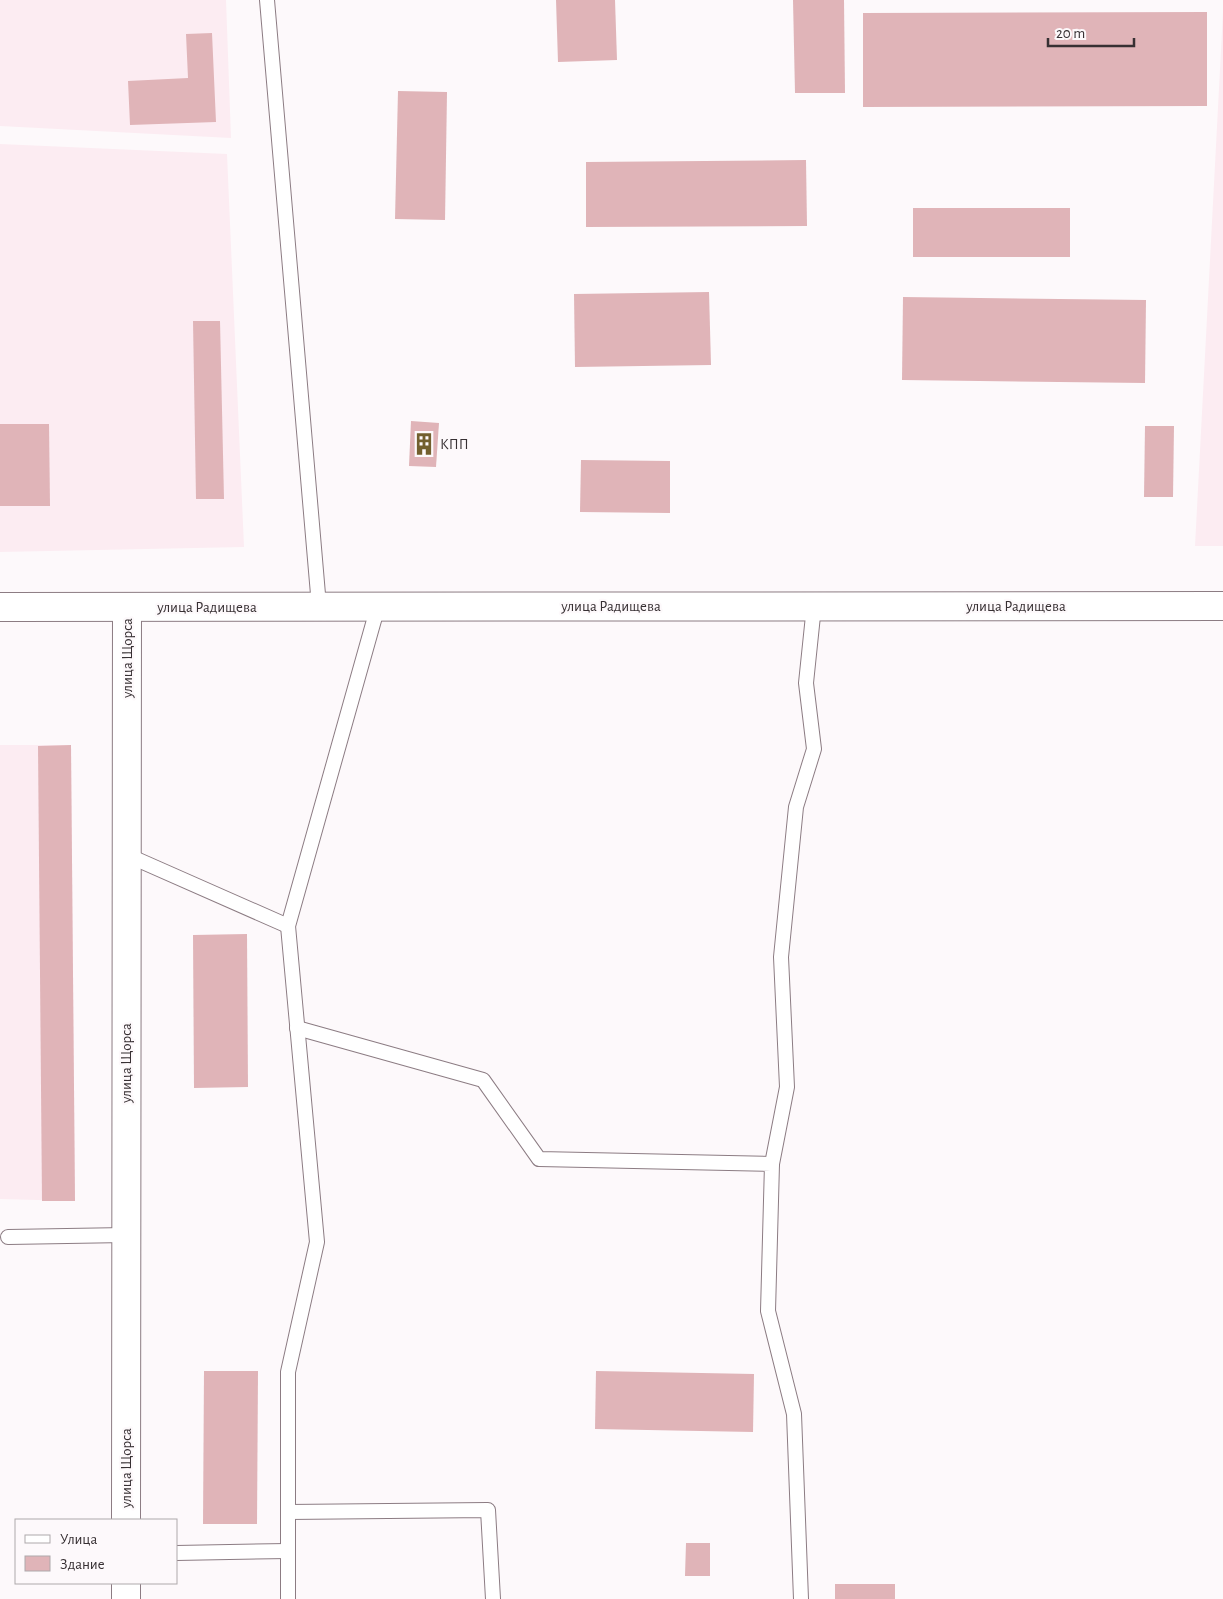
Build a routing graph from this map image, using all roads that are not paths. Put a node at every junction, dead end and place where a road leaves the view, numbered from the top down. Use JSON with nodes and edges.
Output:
{"nodes":[{"id":1,"x":267,"y":0,"type":"edge"},
{"id":2,"x":319,"y":606,"type":"junction"},
{"id":3,"x":378,"y":606,"type":"junction"},
{"id":4,"x":814,"y":606,"type":"junction"},
{"id":5,"x":1223,"y":606,"type":"edge"},
{"id":6,"x":0,"y":607,"type":"edge"},
{"id":7,"x":127,"y":607,"type":"junction"},
{"id":8,"x":127,"y":855,"type":"junction"},
{"id":9,"x":288,"y":926,"type":"junction"},
{"id":10,"x":297,"y":1028,"type":"junction"},
{"id":11,"x":772,"y":1164,"type":"junction"},
{"id":12,"x":126,"y":1235,"type":"junction"},
{"id":13,"x":8,"y":1237,"type":"dead end"},
{"id":14,"x":288,"y":1512,"type":"junction"},
{"id":15,"x":126,"y":1519,"type":"edge"},
{"id":16,"x":288,"y":1551,"type":"junction"},
{"id":17,"x":178,"y":1553,"type":"edge"},
{"id":18,"x":126,"y":1584,"type":"edge"},
{"id":19,"x":126,"y":1599,"type":"edge"},
{"id":20,"x":288,"y":1599,"type":"edge"},
{"id":21,"x":493,"y":1599,"type":"edge"},
{"id":22,"x":801,"y":1599,"type":"edge"}],
"edges":[{"from":1,"to":2,"type":"lane"},
{"from":2,"to":3,"type":"street","name":"улица Радищева"},
{"from":2,"to":7,"type":"street","name":"улица Радищева"},
{"from":3,"to":4,"type":"street","name":"улица Радищева"},
{"from":3,"to":9,"type":"lane"},
{"from":4,"to":5,"type":"street","name":"улица Радищева"},
{"from":4,"to":11,"type":"lane"},
{"from":6,"to":7,"type":"street","name":"улица Радищева"},
{"from":7,"to":8,"type":"street","name":"улица Щорса"},
{"from":8,"to":9,"type":"lane"},
{"from":8,"to":12,"type":"street","name":"улица Щорса"},
{"from":9,"to":10,"type":"lane"},
{"from":10,"to":11,"type":"lane"},
{"from":10,"to":14,"type":"lane"},
{"from":11,"to":22,"type":"lane"},
{"from":12,"to":13,"type":"lane"},
{"from":12,"to":15,"type":"street","name":"улица Щорса"},
{"from":14,"to":16,"type":"lane"},
{"from":14,"to":21,"type":"lane"},
{"from":16,"to":17,"type":"lane"},
{"from":16,"to":20,"type":"lane"},
{"from":18,"to":19,"type":"street"}]}
